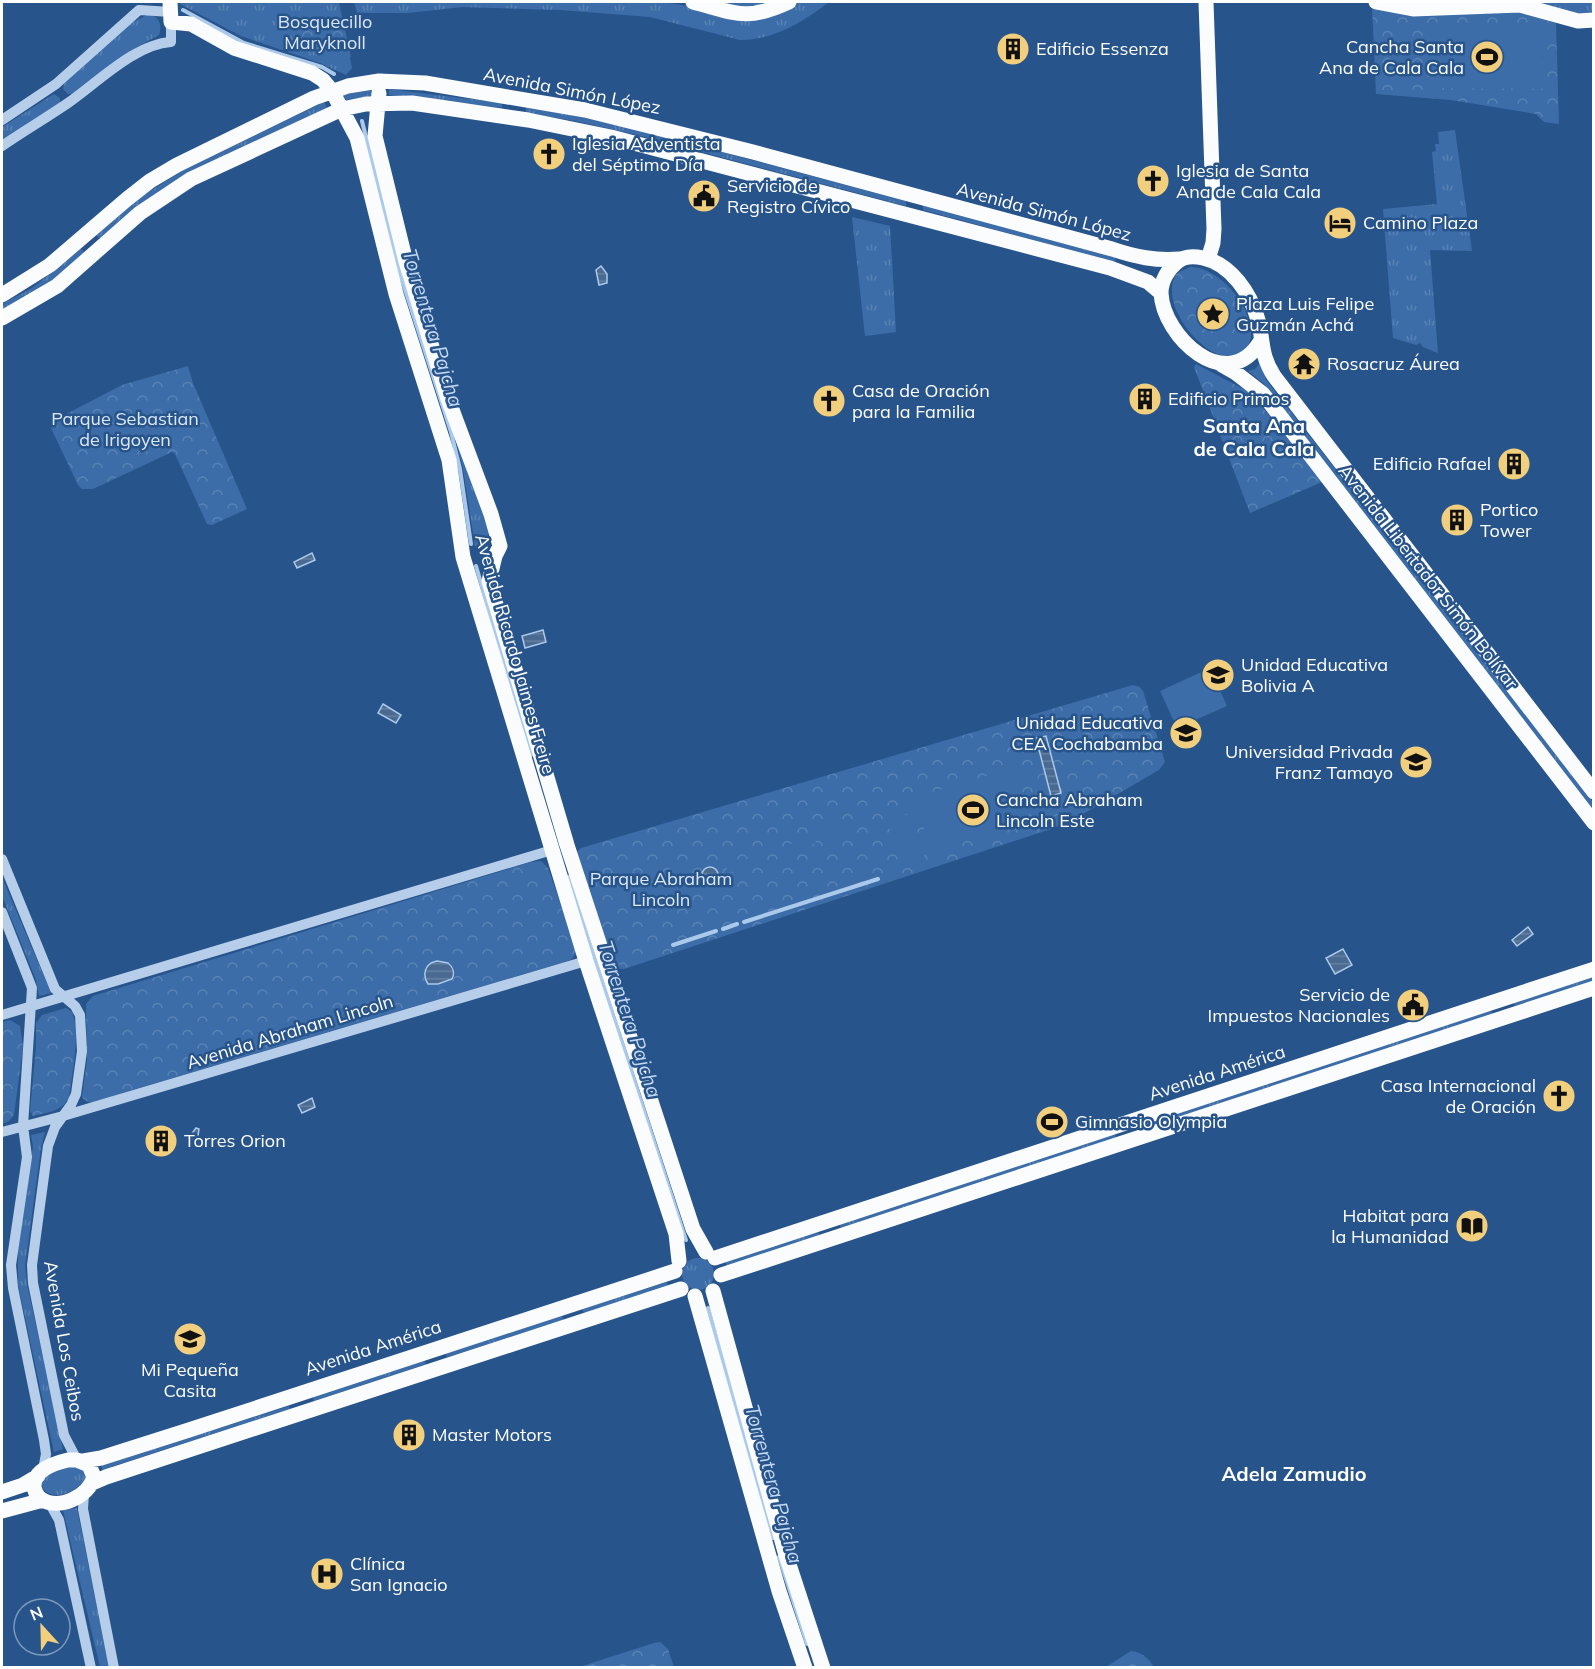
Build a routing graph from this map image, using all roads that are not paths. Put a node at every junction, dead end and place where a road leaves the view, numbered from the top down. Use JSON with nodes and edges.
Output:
{"nodes":[{"id":1,"x":693,"y":2,"type":"edge"},
{"id":2,"x":789,"y":2,"type":"edge"},
{"id":3,"x":1206,"y":2,"type":"edge"},
{"id":4,"x":1376,"y":2,"type":"edge"},
{"id":5,"x":171,"y":12,"type":"edge"},
{"id":6,"x":1593,"y":20,"type":"edge"},
{"id":7,"x":379,"y":81,"type":"junction"},
{"id":8,"x":332,"y":90,"type":"junction"},
{"id":9,"x":378,"y":103,"type":"junction"},
{"id":10,"x":342,"y":109,"type":"junction"},
{"id":11,"x":2,"y":120,"type":"edge"},
{"id":12,"x":2,"y":146,"type":"edge"},
{"id":13,"x":1180,"y":259,"type":"junction"},
{"id":14,"x":1208,"y":259,"type":"junction"},
{"id":15,"x":1161,"y":293,"type":"junction"},
{"id":16,"x":2,"y":295,"type":"edge"},
{"id":17,"x":2,"y":318,"type":"edge"},
{"id":18,"x":1260,"y":342,"type":"junction"},
{"id":19,"x":1222,"y":365,"type":"junction"},
{"id":20,"x":1593,"y":792,"type":"edge"},
{"id":21,"x":1593,"y":824,"type":"edge"},
{"id":22,"x":552,"y":850,"type":"junction"},
{"id":23,"x":2,"y":859,"type":"edge"},
{"id":24,"x":2,"y":912,"type":"edge"},
{"id":25,"x":586,"y":961,"type":"junction"},
{"id":26,"x":1593,"y":969,"type":"edge"},
{"id":27,"x":1593,"y":988,"type":"edge"},
{"id":28,"x":64,"y":997,"type":"junction"},
{"id":29,"x":32,"y":1006,"type":"junction"},
{"id":30,"x":2,"y":1015,"type":"edge"},
{"id":31,"x":63,"y":1116,"type":"junction"},
{"id":32,"x":23,"y":1126,"type":"junction"},
{"id":33,"x":2,"y":1132,"type":"edge"},
{"id":34,"x":711,"y":1255,"type":"junction"},
{"id":35,"x":677,"y":1266,"type":"junction"},
{"id":36,"x":721,"y":1275,"type":"junction"},
{"id":37,"x":681,"y":1289,"type":"junction"},
{"id":38,"x":713,"y":1291,"type":"junction"},
{"id":39,"x":695,"y":1296,"type":"junction"},
{"id":40,"x":80,"y":1460,"type":"junction"},
{"id":41,"x":40,"y":1473,"type":"junction"},
{"id":42,"x":88,"y":1489,"type":"junction"},
{"id":43,"x":2,"y":1492,"type":"edge"},
{"id":44,"x":46,"y":1501,"type":"junction"},
{"id":45,"x":2,"y":1511,"type":"edge"},
{"id":46,"x":91,"y":1668,"type":"edge"},
{"id":47,"x":114,"y":1668,"type":"edge"},
{"id":48,"x":805,"y":1668,"type":"edge"},
{"id":49,"x":823,"y":1668,"type":"edge"}],
"edges":[{"from":1,"to":2,"type":"main road"},
{"from":3,"to":14,"type":"main road"},
{"from":4,"to":6,"type":"main road"},
{"from":5,"to":8,"type":"main road","name":"Avenida Ricardo Jaimes Freire"},
{"from":5,"to":11,"type":"street","name":"Avenida Ricardo Jaimes Freire"},
{"from":5,"to":12,"type":"street"},
{"from":7,"to":8,"type":"main road","name":"Avenida Simón López"},
{"from":7,"to":9,"type":"main road","name":"Avenida Ricardo Jaimes Freire"},
{"from":7,"to":13,"type":"main road","name":"Avenida Simón López"},
{"from":8,"to":10,"type":"main road","name":"Avenida Ricardo Jaimes Freire"},
{"from":8,"to":16,"type":"main road","name":"Avenida Simón López"},
{"from":9,"to":10,"type":"main road","name":"Avenida Simón López"},
{"from":9,"to":15,"type":"main road","name":"Avenida Simón López"},
{"from":9,"to":34,"type":"main road","name":"Avenida Ricardo Jaimes Freire"},
{"from":10,"to":17,"type":"main road","name":"Avenida Simón López"},
{"from":10,"to":22,"type":"main road","name":"Avenida Ricardo Jaimes Freire"},
{"from":13,"to":14,"type":"main road"},
{"from":13,"to":15,"type":"main road"},
{"from":14,"to":18,"type":"main road"},
{"from":15,"to":19,"type":"main road"},
{"from":18,"to":19,"type":"main road"},
{"from":18,"to":20,"type":"main road","name":"Avenida Libertador Simón Bolívar"},
{"from":19,"to":21,"type":"main road","name":"Avenida Libertador Simón Bolívar"},
{"from":22,"to":25,"type":"main road","name":"Avenida Ricardo Jaimes Freire"},
{"from":22,"to":28,"type":"street"},
{"from":23,"to":28,"type":"street","name":"Avenida Los Ceibos"},
{"from":24,"to":29,"type":"street","name":"Avenida Los Ceibos"},
{"from":25,"to":31,"type":"street","name":"Avenida Abraham Lincoln"},
{"from":25,"to":35,"type":"main road","name":"Avenida Ricardo Jaimes Freire"},
{"from":26,"to":34,"type":"main road","name":"Avenida América"},
{"from":27,"to":36,"type":"main road","name":"Avenida América"},
{"from":28,"to":29,"type":"street"},
{"from":28,"to":31,"type":"street","name":"Avenida Los Ceibos"},
{"from":29,"to":30,"type":"street"},
{"from":29,"to":32,"type":"street","name":"Avenida Los Ceibos"},
{"from":31,"to":32,"type":"street","name":"Avenida Abraham Lincoln"},
{"from":31,"to":40,"type":"street","name":"Avenida Los Ceibos"},
{"from":32,"to":33,"type":"street","name":"Avenida Abraham Lincoln"},
{"from":32,"to":41,"type":"street","name":"Avenida Los Ceibos"},
{"from":34,"to":35,"type":"main road"},
{"from":34,"to":36,"type":"main road"},
{"from":35,"to":37,"type":"main road"},
{"from":35,"to":40,"type":"main road","name":"Avenida América"},
{"from":36,"to":38,"type":"main road"},
{"from":37,"to":39,"type":"main road"},
{"from":37,"to":42,"type":"main road"},
{"from":38,"to":39,"type":"main road"},
{"from":38,"to":49,"type":"main road"},
{"from":39,"to":48,"type":"main road"},
{"from":40,"to":41,"type":"main road"},
{"from":40,"to":42,"type":"main road"},
{"from":41,"to":43,"type":"main road"},
{"from":41,"to":44,"type":"main road"},
{"from":42,"to":44,"type":"main road"},
{"from":42,"to":47,"type":"street"},
{"from":44,"to":45,"type":"main road"},
{"from":44,"to":46,"type":"street"}]}
